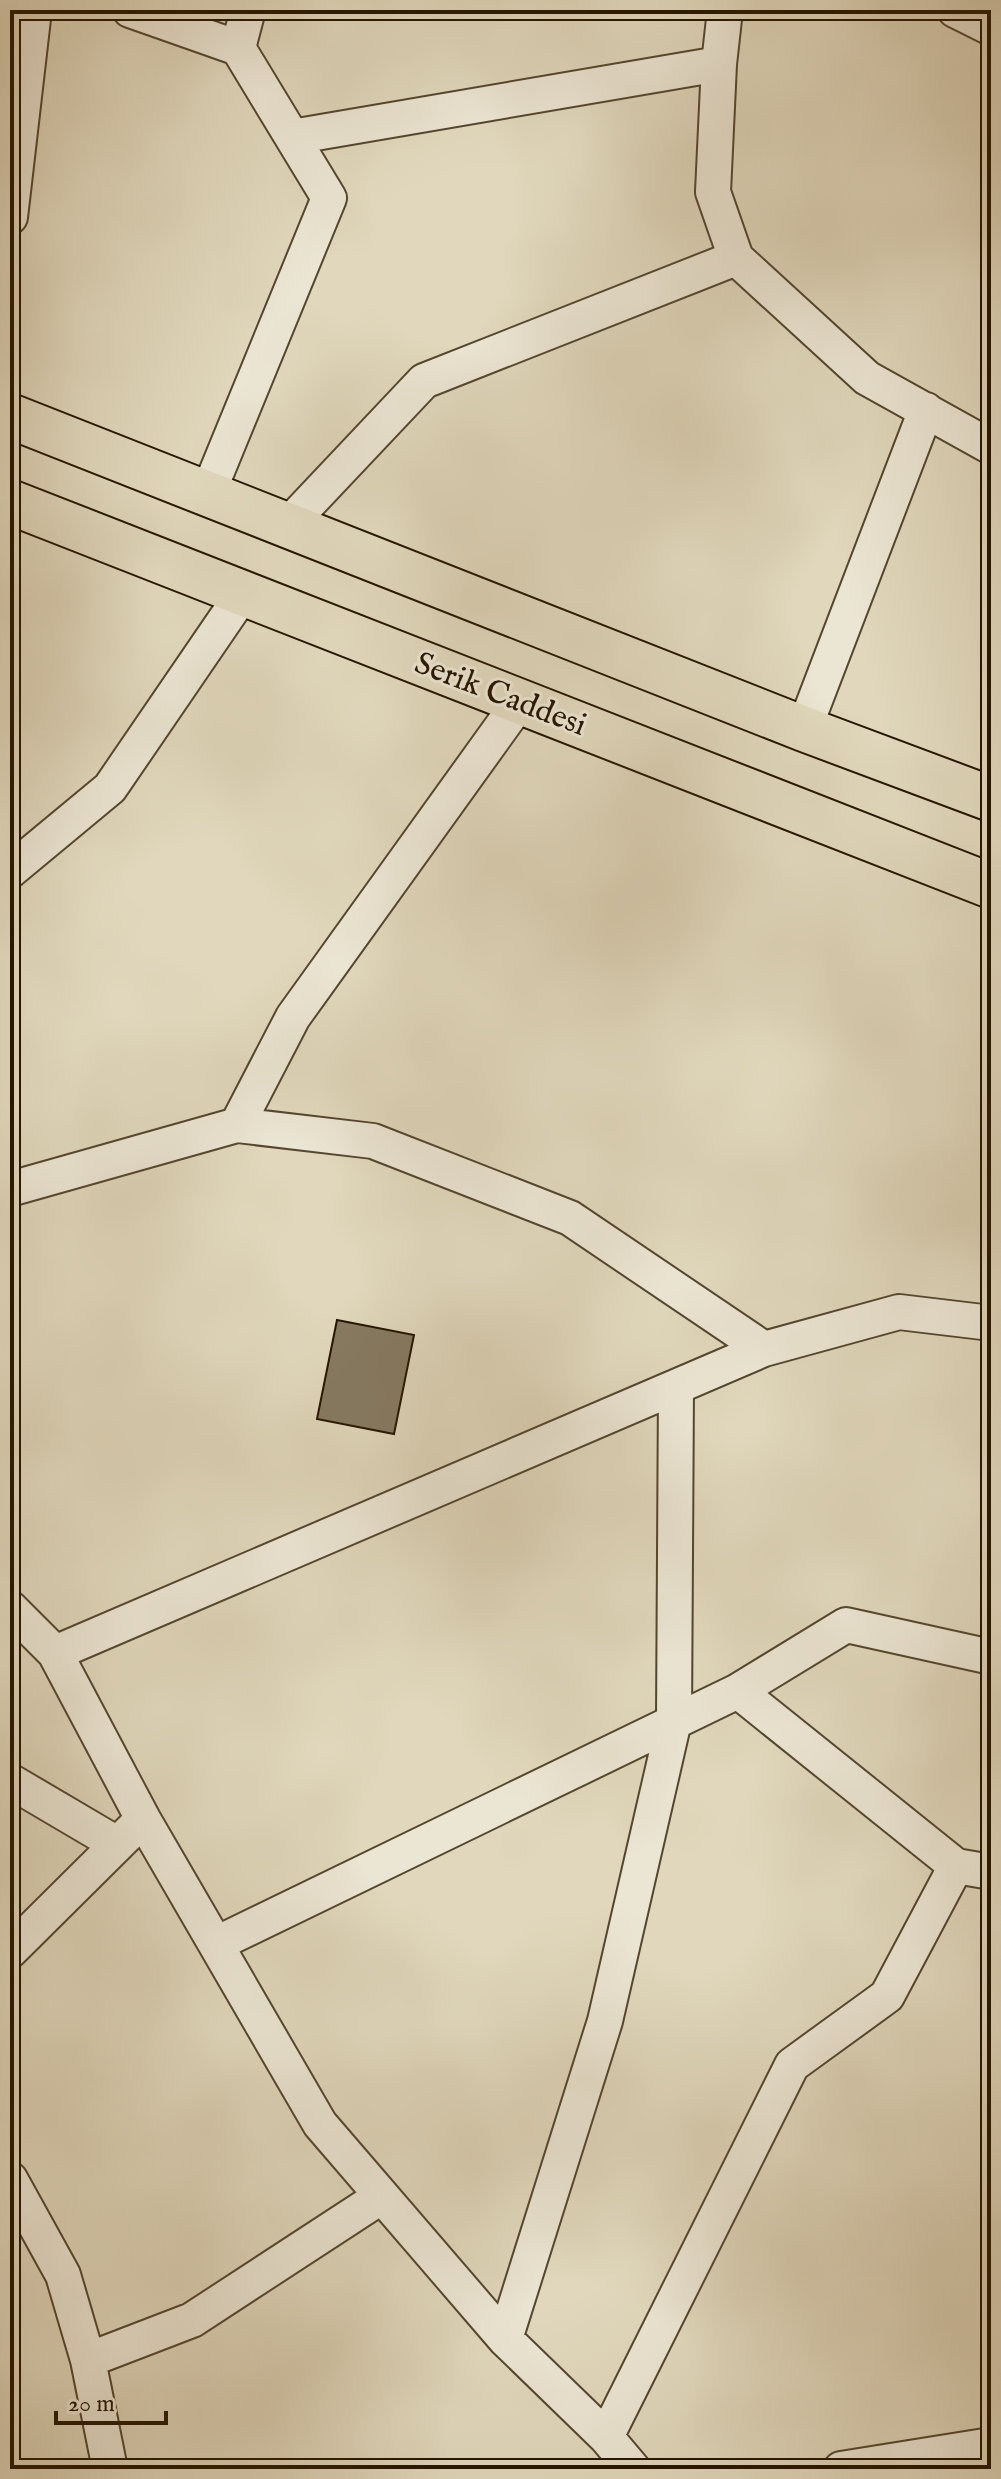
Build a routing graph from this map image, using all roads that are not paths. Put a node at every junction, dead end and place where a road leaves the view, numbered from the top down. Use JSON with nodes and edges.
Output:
{"nodes":[{"id":1,"x":34,"y":10,"type":"edge"},
{"id":2,"x":130,"y":10,"type":"edge"},
{"id":3,"x":248,"y":10,"type":"edge"},
{"id":4,"x":725,"y":10,"type":"edge"},
{"id":5,"x":955,"y":10,"type":"edge"},
{"id":6,"x":991,"y":28,"type":"edge"},
{"id":7,"x":238,"y":48,"type":"junction"},
{"id":8,"x":719,"y":64,"type":"junction"},
{"id":9,"x":292,"y":137,"type":"junction"},
{"id":10,"x":10,"y":217,"type":"edge"},
{"id":11,"x":736,"y":258,"type":"junction"},
{"id":12,"x":926,"y":410,"type":"junction"},
{"id":13,"x":10,"y":416,"type":"edge"},
{"id":14,"x":991,"y":447,"type":"edge"},
{"id":15,"x":208,"y":493,"type":"junction"},
{"id":16,"x":10,"y":502,"type":"edge"},
{"id":17,"x":288,"y":525,"type":"junction"},
{"id":18,"x":244,"y":592,"type":"junction"},
{"id":19,"x":521,"y":700,"type":"junction"},
{"id":20,"x":804,"y":729,"type":"junction"},
{"id":21,"x":991,"y":799,"type":"edge"},
{"id":22,"x":10,"y":871,"type":"edge"},
{"id":23,"x":991,"y":886,"type":"edge"},
{"id":24,"x":237,"y":1125,"type":"junction"},
{"id":25,"x":10,"y":1189,"type":"edge"},
{"id":26,"x":991,"y":1323,"type":"edge"},
{"id":27,"x":764,"y":1349,"type":"junction"},
{"id":28,"x":676,"y":1387,"type":"junction"},
{"id":29,"x":10,"y":1608,"type":"edge"},
{"id":30,"x":55,"y":1653,"type":"junction"},
{"id":31,"x":991,"y":1657,"type":"edge"},
{"id":32,"x":738,"y":1691,"type":"junction"},
{"id":33,"x":674,"y":1721,"type":"junction"},
{"id":34,"x":10,"y":1781,"type":"edge"},
{"id":35,"x":143,"y":1819,"type":"junction"},
{"id":36,"x":117,"y":1844,"type":"junction"},
{"id":37,"x":956,"y":1866,"type":"junction"},
{"id":38,"x":991,"y":1872,"type":"edge"},
{"id":39,"x":216,"y":1944,"type":"junction"},
{"id":40,"x":10,"y":1951,"type":"edge"},
{"id":41,"x":10,"y":2179,"type":"edge"},
{"id":42,"x":382,"y":2196,"type":"junction"},
{"id":43,"x":505,"y":2339,"type":"junction"},
{"id":44,"x":88,"y":2360,"type":"junction"},
{"id":45,"x":606,"y":2437,"type":"junction"},
{"id":46,"x":991,"y":2445,"type":"edge"},
{"id":47,"x":110,"y":2469,"type":"edge"},
{"id":48,"x":633,"y":2469,"type":"edge"},
{"id":49,"x":841,"y":2469,"type":"edge"}],
"edges":[{"from":1,"to":10,"type":"street"},
{"from":2,"to":7,"type":"street"},
{"from":3,"to":7,"type":"street"},
{"from":4,"to":8,"type":"street"},
{"from":5,"to":6,"type":"street"},
{"from":7,"to":9,"type":"street"},
{"from":8,"to":9,"type":"street"},
{"from":8,"to":11,"type":"street"},
{"from":9,"to":15,"type":"street"},
{"from":11,"to":12,"type":"street"},
{"from":11,"to":17,"type":"street"},
{"from":12,"to":14,"type":"street"},
{"from":12,"to":20,"type":"street"},
{"from":13,"to":15,"type":"highway"},
{"from":15,"to":17,"type":"highway"},
{"from":16,"to":18,"type":"highway","name":"Serik Caddesi"},
{"from":17,"to":20,"type":"highway"},
{"from":18,"to":19,"type":"highway","name":"Serik Caddesi"},
{"from":18,"to":22,"type":"street"},
{"from":19,"to":23,"type":"highway","name":"Serik Caddesi"},
{"from":19,"to":24,"type":"street"},
{"from":20,"to":21,"type":"highway"},
{"from":24,"to":25,"type":"street"},
{"from":24,"to":27,"type":"street"},
{"from":26,"to":27,"type":"street"},
{"from":27,"to":28,"type":"street"},
{"from":28,"to":30,"type":"street"},
{"from":28,"to":33,"type":"street"},
{"from":29,"to":30,"type":"street"},
{"from":30,"to":35,"type":"street"},
{"from":31,"to":32,"type":"street"},
{"from":32,"to":33,"type":"street"},
{"from":32,"to":37,"type":"street"},
{"from":33,"to":39,"type":"street"},
{"from":33,"to":43,"type":"street"},
{"from":34,"to":36,"type":"street"},
{"from":35,"to":36,"type":"street"},
{"from":35,"to":39,"type":"street"},
{"from":36,"to":40,"type":"street"},
{"from":37,"to":38,"type":"street"},
{"from":37,"to":45,"type":"street"},
{"from":39,"to":42,"type":"street"},
{"from":41,"to":44,"type":"street"},
{"from":42,"to":43,"type":"street"},
{"from":42,"to":44,"type":"street"},
{"from":43,"to":45,"type":"street"},
{"from":44,"to":47,"type":"street"},
{"from":45,"to":48,"type":"street"},
{"from":46,"to":49,"type":"street"}]}
